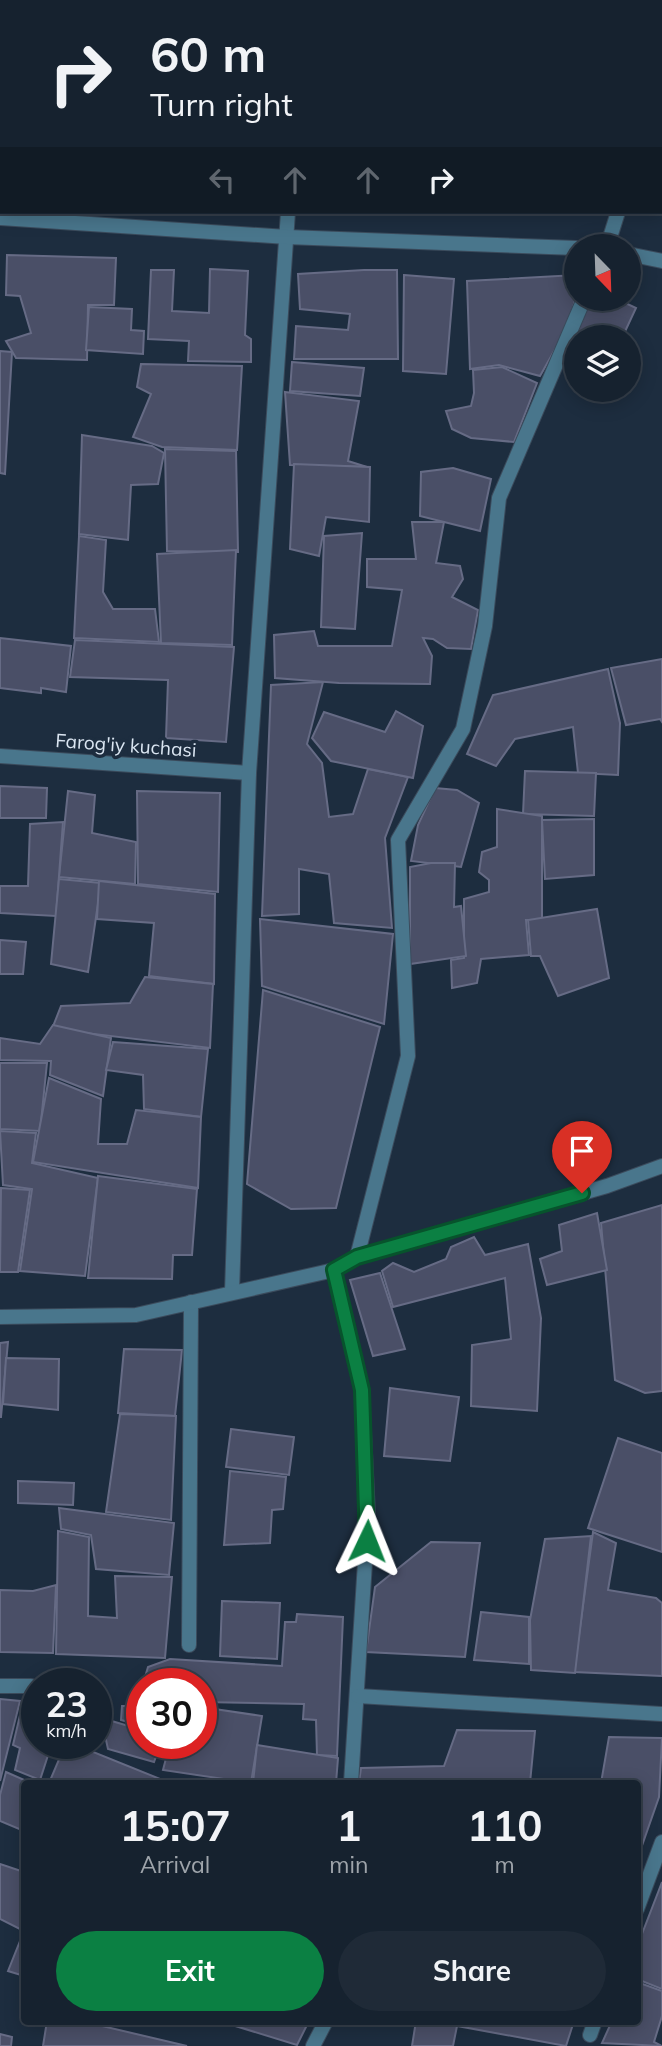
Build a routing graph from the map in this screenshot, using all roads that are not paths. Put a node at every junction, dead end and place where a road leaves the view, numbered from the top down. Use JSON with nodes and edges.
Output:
{"nodes":[{"id":1,"x":288,"y":214,"type":"edge"},
{"id":2,"x":617,"y":214,"type":"edge"},
{"id":3,"x":0,"y":218,"type":"edge"},
{"id":4,"x":611,"y":234,"type":"edge"},
{"id":5,"x":287,"y":237,"type":"junction"},
{"id":6,"x":564,"y":248,"type":"edge"},
{"id":7,"x":641,"y":257,"type":"edge"},
{"id":8,"x":662,"y":261,"type":"edge"},
{"id":9,"x":578,"y":312,"type":"edge"},
{"id":10,"x":0,"y":756,"type":"edge"},
{"id":11,"x":249,"y":774,"type":"junction"},
{"id":12,"x":662,"y":1166,"type":"edge"},
{"id":13,"x":357,"y":1257,"type":"junction"},
{"id":14,"x":334,"y":1270,"type":"junction"},
{"id":15,"x":232,"y":1293,"type":"junction"},
{"id":16,"x":191,"y":1302,"type":"junction"},
{"id":17,"x":0,"y":1317,"type":"edge"},
{"id":18,"x":189,"y":1645,"type":"dead end"},
{"id":19,"x":0,"y":1686,"type":"edge"},
{"id":20,"x":21,"y":1686,"type":"edge"},
{"id":21,"x":358,"y":1696,"type":"junction"},
{"id":22,"x":662,"y":1714,"type":"edge"},
{"id":23,"x":351,"y":1780,"type":"edge"},
{"id":24,"x":662,"y":1842,"type":"edge"},
{"id":25,"x":641,"y":1898,"type":"edge"},
{"id":26,"x":324,"y":2025,"type":"edge"},
{"id":27,"x":313,"y":2046,"type":"edge"}],
"edges":[{"from":1,"to":5,"type":"street"},
{"from":2,"to":4,"type":"street"},
{"from":3,"to":5,"type":"street"},
{"from":5,"to":6,"type":"street"},
{"from":5,"to":11,"type":"street"},
{"from":7,"to":8,"type":"street"},
{"from":9,"to":13,"type":"street"},
{"from":10,"to":11,"type":"street","name":"Farog'iy kuchasi"},
{"from":11,"to":15,"type":"street"},
{"from":12,"to":13,"type":"street"},
{"from":13,"to":14,"type":"street"},
{"from":14,"to":15,"type":"street"},
{"from":14,"to":21,"type":"street"},
{"from":15,"to":16,"type":"street"},
{"from":16,"to":17,"type":"street"},
{"from":16,"to":18,"type":"street"},
{"from":19,"to":20,"type":"street"},
{"from":21,"to":22,"type":"street"},
{"from":21,"to":23,"type":"street"},
{"from":24,"to":25,"type":"street"},
{"from":26,"to":27,"type":"street"}]}
